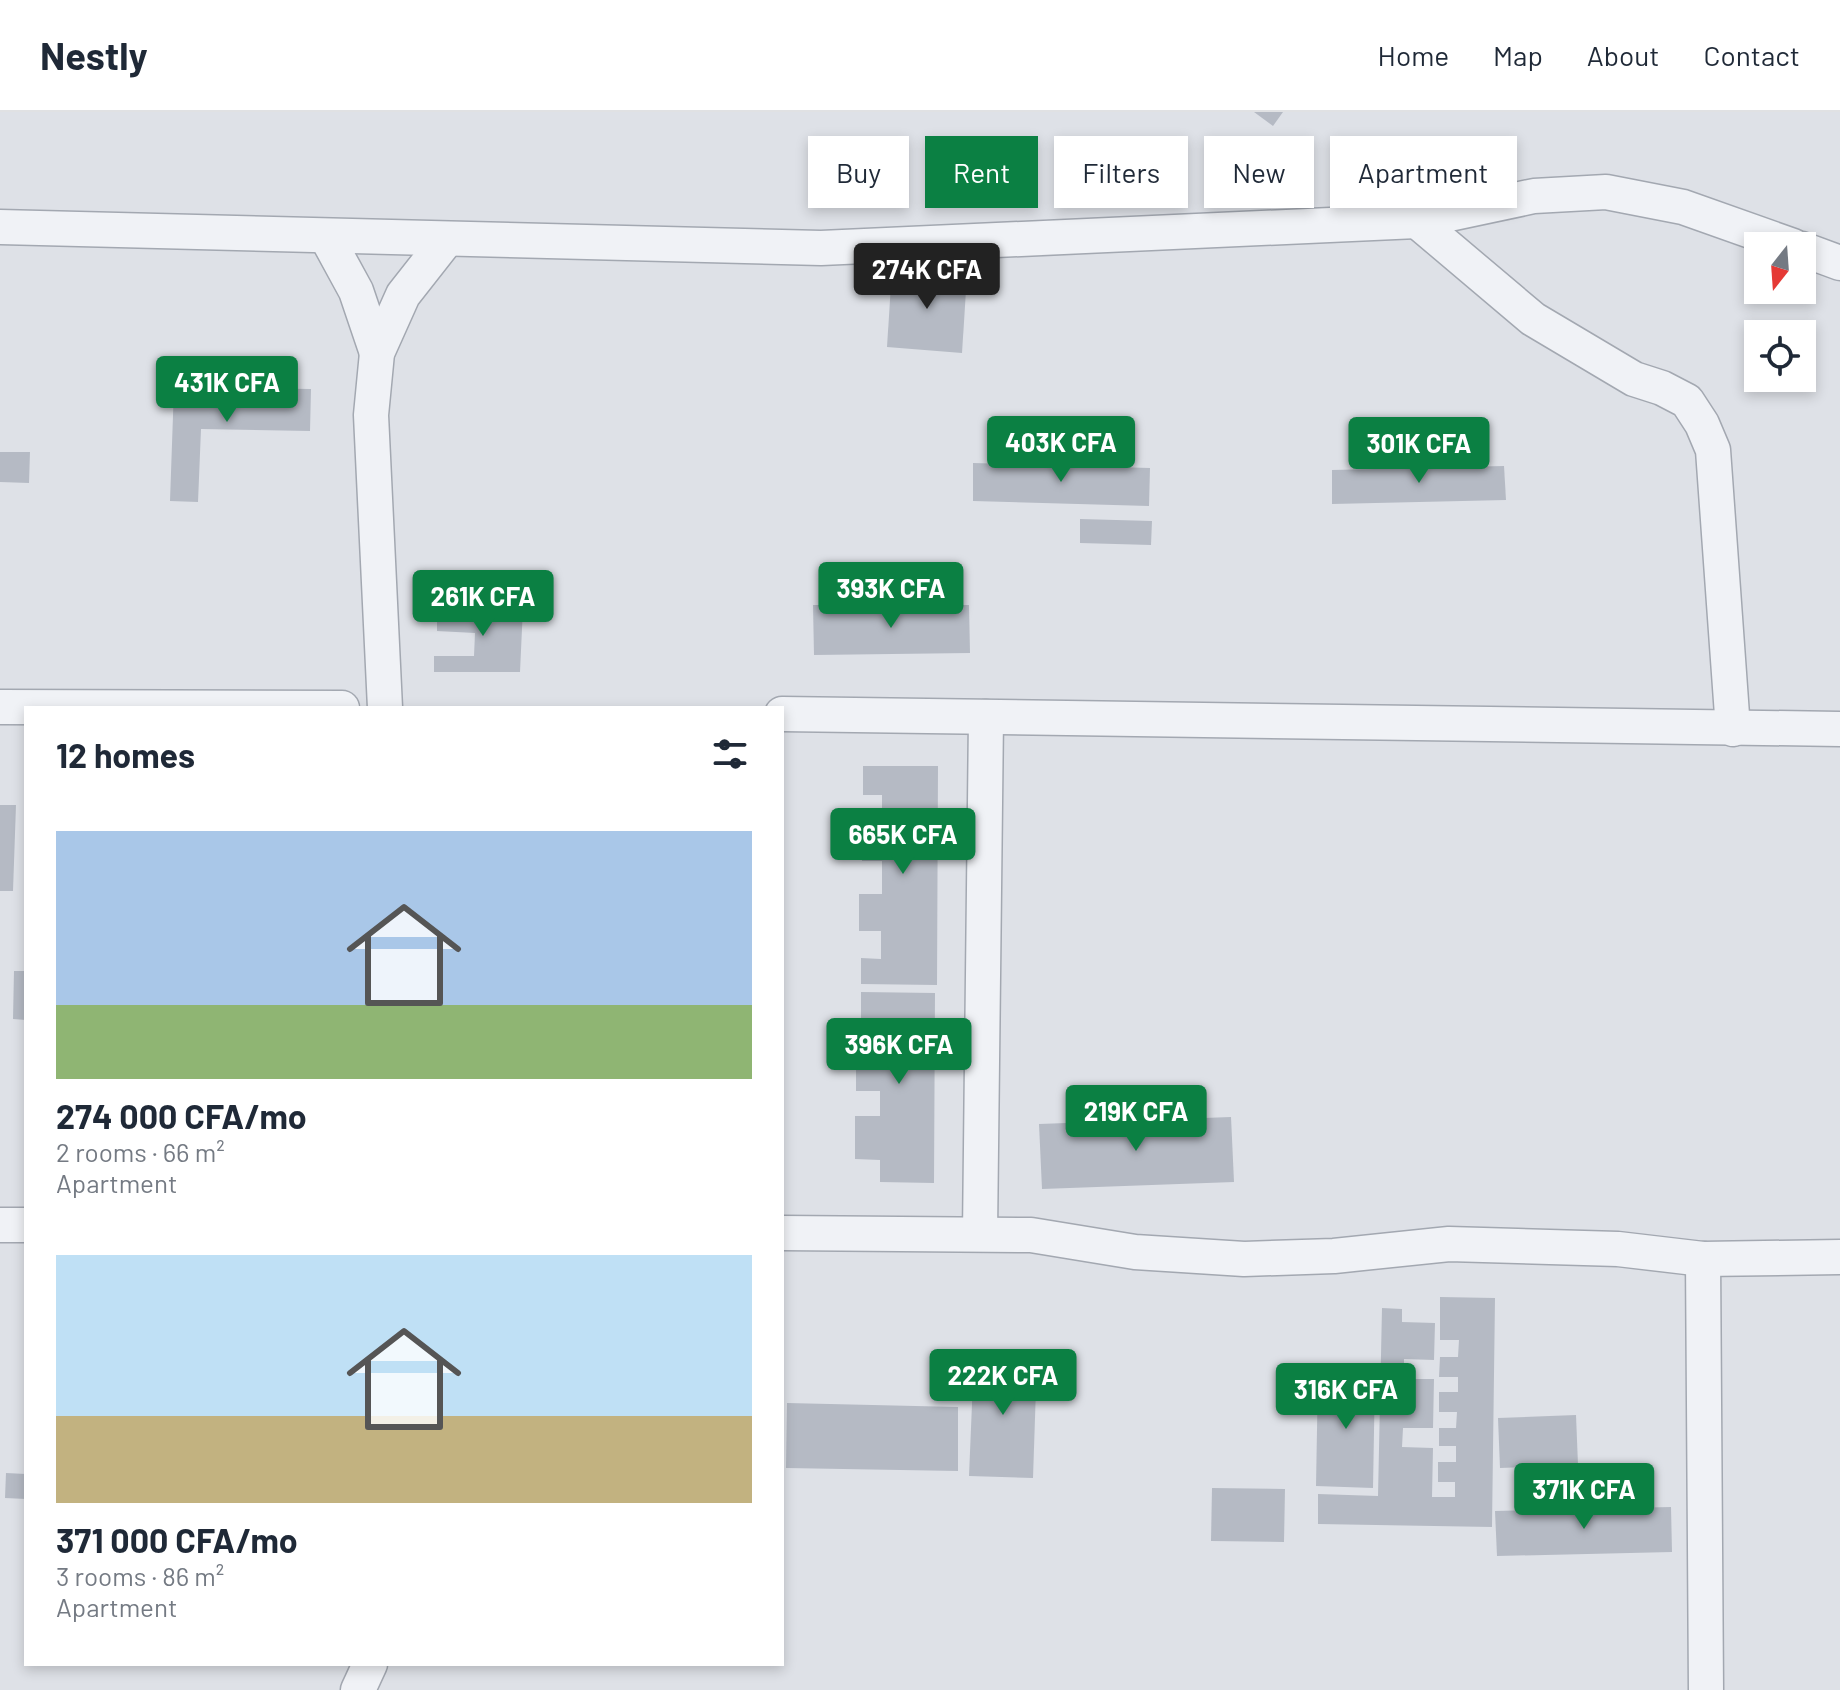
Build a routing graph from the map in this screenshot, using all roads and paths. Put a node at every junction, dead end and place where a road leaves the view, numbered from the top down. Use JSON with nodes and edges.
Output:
{"nodes":[{"id":1,"x":1417,"y":221,"type":"junction"},
{"id":2,"x":0,"y":227,"type":"edge"},
{"id":3,"x":1754,"y":232,"type":"edge"},
{"id":4,"x":326,"y":236,"type":"junction"},
{"id":5,"x":447,"y":239,"type":"junction"},
{"id":6,"x":1816,"y":254,"type":"edge"},
{"id":7,"x":1840,"y":263,"type":"edge"},
{"id":8,"x":377,"y":353,"type":"junction"},
{"id":9,"x":385,"y":706,"type":"edge"},
{"id":10,"x":0,"y":707,"type":"edge"},
{"id":11,"x":24,"y":707,"type":"edge"},
{"id":12,"x":784,"y":714,"type":"edge"},
{"id":13,"x":986,"y":717,"type":"junction"},
{"id":14,"x":1733,"y":729,"type":"junction"},
{"id":15,"x":1840,"y":729,"type":"edge"},
{"id":16,"x":0,"y":1225,"type":"edge"},
{"id":17,"x":24,"y":1225,"type":"edge"},
{"id":18,"x":784,"y":1233,"type":"edge"},
{"id":19,"x":980,"y":1234,"type":"junction"},
{"id":20,"x":1840,"y":1257,"type":"edge"},
{"id":21,"x":1703,"y":1259,"type":"junction"},
{"id":22,"x":1706,"y":1690,"type":"edge"}],
"edges":[{"from":1,"to":3,"type":"street"},
{"from":1,"to":5,"type":"street"},
{"from":1,"to":14,"type":"street"},
{"from":2,"to":4,"type":"street"},
{"from":4,"to":5,"type":"street"},
{"from":4,"to":8,"type":"street"},
{"from":5,"to":8,"type":"street"},
{"from":6,"to":7,"type":"street"},
{"from":8,"to":9,"type":"street"},
{"from":10,"to":11,"type":"street"},
{"from":12,"to":13,"type":"street"},
{"from":13,"to":14,"type":"street"},
{"from":13,"to":19,"type":"street"},
{"from":14,"to":15,"type":"street"},
{"from":16,"to":17,"type":"street"},
{"from":18,"to":19,"type":"street"},
{"from":19,"to":21,"type":"street"},
{"from":20,"to":21,"type":"street"},
{"from":21,"to":22,"type":"street"}]}
